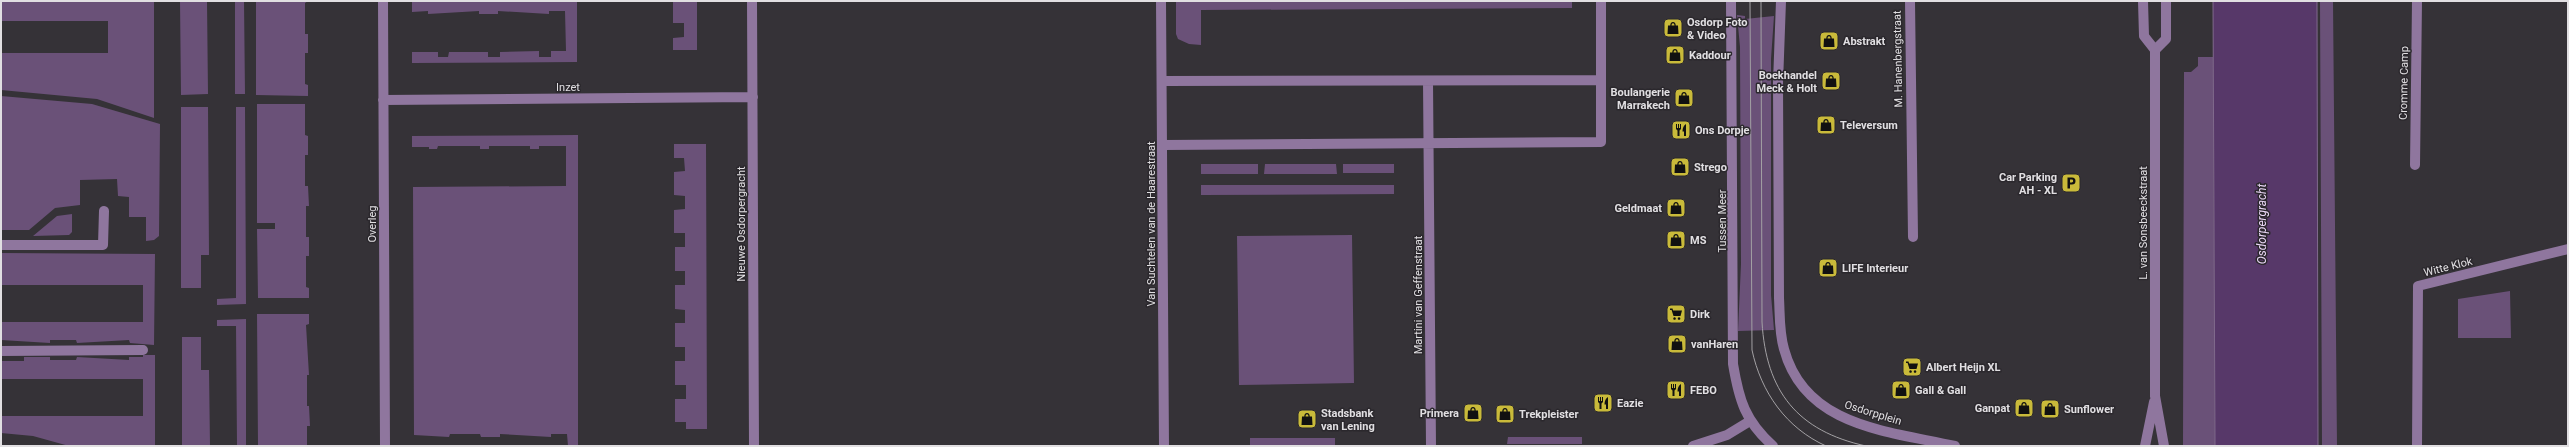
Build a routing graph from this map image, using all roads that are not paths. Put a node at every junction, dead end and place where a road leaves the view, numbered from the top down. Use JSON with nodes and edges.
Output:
{"nodes":[{"id":1,"x":383,"y":1,"type":"edge"},
{"id":2,"x":752,"y":1,"type":"edge"},
{"id":3,"x":1162,"y":1,"type":"edge"},
{"id":4,"x":1601,"y":1,"type":"edge"},
{"id":5,"x":1731,"y":1,"type":"edge"},
{"id":6,"x":1781,"y":1,"type":"edge"},
{"id":7,"x":1910,"y":1,"type":"edge"},
{"id":8,"x":2143,"y":1,"type":"edge"},
{"id":9,"x":2166,"y":1,"type":"edge"},
{"id":10,"x":2417,"y":1,"type":"edge"},
{"id":11,"x":2155,"y":50,"type":"junction"},
{"id":12,"x":1601,"y":80,"type":"junction"},
{"id":13,"x":1162,"y":81,"type":"junction"},
{"id":14,"x":1428,"y":81,"type":"junction"},
{"id":15,"x":753,"y":97,"type":"junction"},
{"id":16,"x":383,"y":100,"type":"junction"},
{"id":17,"x":1429,"y":144,"type":"junction"},
{"id":18,"x":1163,"y":145,"type":"junction"},
{"id":19,"x":2415,"y":165,"type":"dead end"},
{"id":20,"x":104,"y":211,"type":"dead end"},
{"id":21,"x":1913,"y":237,"type":"dead end"},
{"id":22,"x":1,"y":245,"type":"edge"},
{"id":23,"x":2568,"y":249,"type":"edge"},
{"id":24,"x":1,"y":350,"type":"edge"},
{"id":25,"x":143,"y":350,"type":"dead end"},
{"id":26,"x":2155,"y":396,"type":"junction"},
{"id":27,"x":1750,"y":421,"type":"junction"},
{"id":28,"x":385,"y":446,"type":"edge"},
{"id":29,"x":754,"y":446,"type":"edge"},
{"id":30,"x":1164,"y":446,"type":"edge"},
{"id":31,"x":1431,"y":446,"type":"edge"},
{"id":32,"x":1693,"y":446,"type":"edge"},
{"id":33,"x":1774,"y":446,"type":"edge"},
{"id":34,"x":1955,"y":446,"type":"edge"},
{"id":35,"x":2145,"y":446,"type":"edge"},
{"id":36,"x":2164,"y":446,"type":"edge"},
{"id":37,"x":2417,"y":446,"type":"edge"}],
"edges":[{"from":1,"to":16,"type":"street","name":"Overleg"},
{"from":2,"to":15,"type":"street","name":"Nieuwe Osdorpergracht"},
{"from":3,"to":13,"type":"street","name":"Van Suchtelen van de Haarestraat"},
{"from":4,"to":12,"type":"street"},
{"from":5,"to":27,"type":"street","name":"Tussen Meer"},
{"from":6,"to":34,"type":"street","name":"Osdorpplein"},
{"from":7,"to":21,"type":"street","name":"M. Hanenbergstraat"},
{"from":8,"to":11,"type":"street"},
{"from":9,"to":11,"type":"street"},
{"from":10,"to":19,"type":"street","name":"Cromme Camp"},
{"from":11,"to":26,"type":"street","name":"L. van Sonsbeeckstraat"},
{"from":12,"to":14,"type":"street"},
{"from":12,"to":17,"type":"street"},
{"from":13,"to":14,"type":"street"},
{"from":13,"to":18,"type":"street","name":"Van Suchtelen van de Haarestraat"},
{"from":14,"to":17,"type":"street","name":"Martini van Geffenstraat"},
{"from":15,"to":16,"type":"street","name":"Inzet"},
{"from":15,"to":29,"type":"street","name":"Nieuwe Osdorpergracht"},
{"from":16,"to":28,"type":"street","name":"Overleg"},
{"from":17,"to":18,"type":"street"},
{"from":17,"to":31,"type":"street","name":"Martini van Geffenstraat"},
{"from":18,"to":30,"type":"street","name":"Van Suchtelen van de Haarestraat"},
{"from":20,"to":22,"type":"street"},
{"from":23,"to":37,"type":"street","name":"Witte Klok"},
{"from":24,"to":25,"type":"street"},
{"from":26,"to":35,"type":"street","name":"L. van Sonsbeeckstraat"},
{"from":26,"to":36,"type":"street","name":"L. van Sonsbeeckstraat"},
{"from":27,"to":32,"type":"street"},
{"from":27,"to":33,"type":"street"}]}
